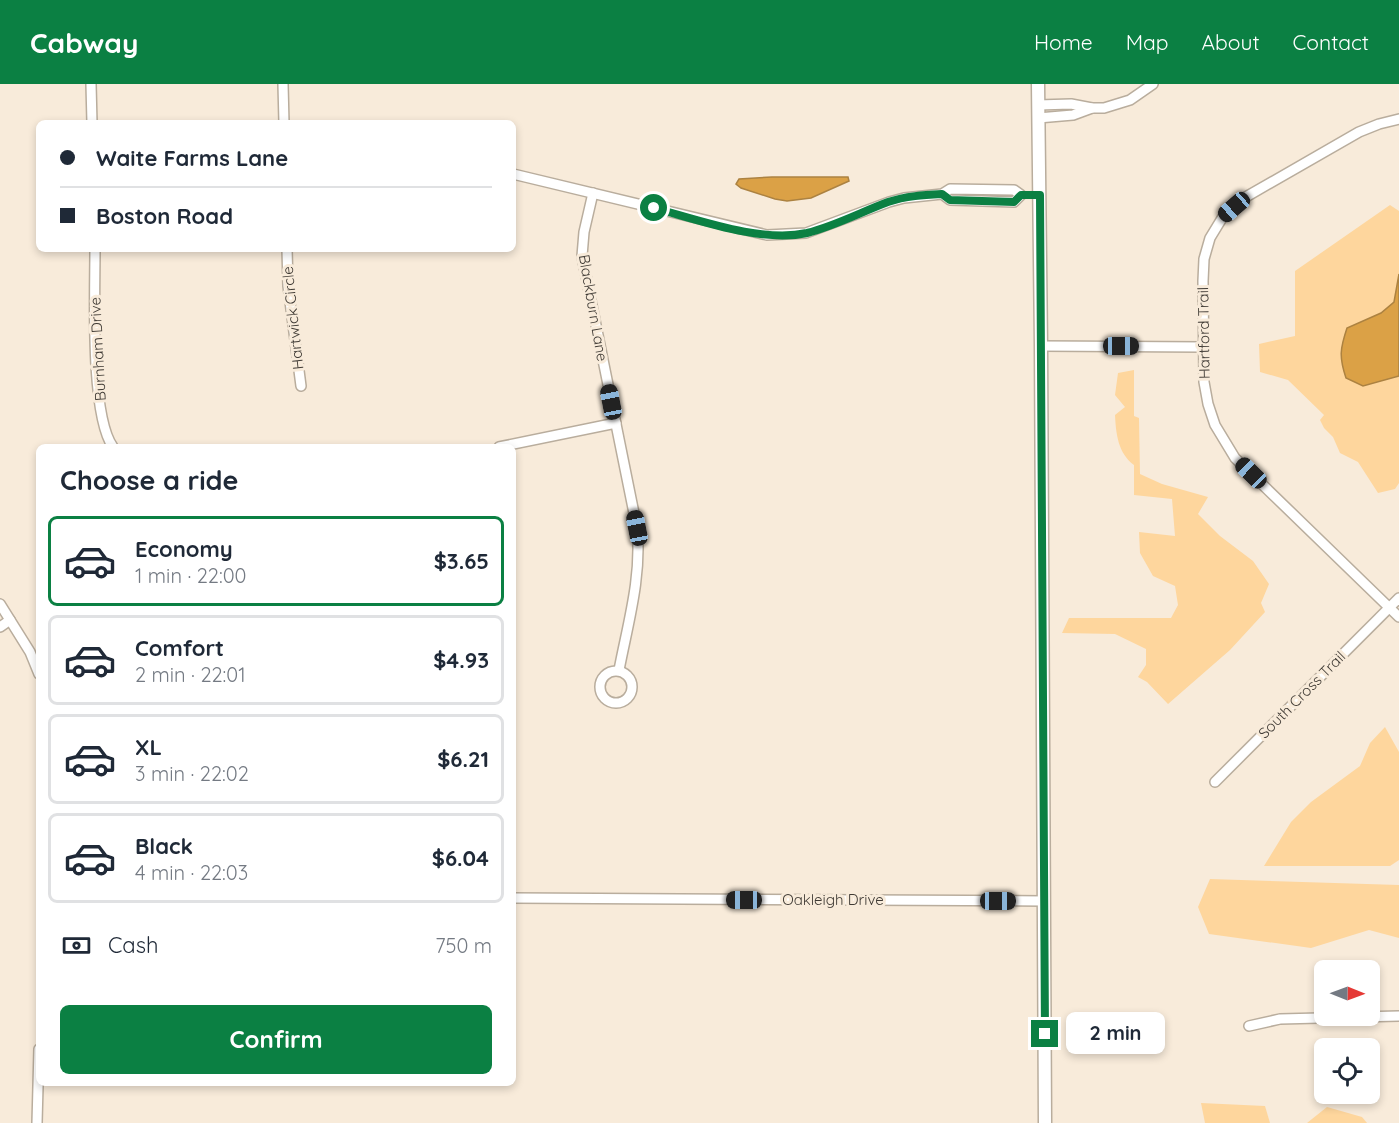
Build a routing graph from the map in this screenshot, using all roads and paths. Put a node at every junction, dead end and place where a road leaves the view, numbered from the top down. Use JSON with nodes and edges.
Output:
{"nodes":[{"id":1,"x":91,"y":84,"type":"edge"},
{"id":2,"x":283,"y":84,"type":"edge"},
{"id":3,"x":1038,"y":84,"type":"edge"},
{"id":4,"x":1153,"y":84,"type":"edge"},
{"id":5,"x":1038,"y":112,"type":"junction"},
{"id":6,"x":1399,"y":119,"type":"edge"},
{"id":7,"x":92,"y":120,"type":"edge"},
{"id":8,"x":284,"y":120,"type":"edge"},
{"id":9,"x":516,"y":175,"type":"edge"},
{"id":10,"x":593,"y":193,"type":"junction"},
{"id":11,"x":1040,"y":195,"type":"junction"},
{"id":12,"x":94,"y":252,"type":"edge"},
{"id":13,"x":287,"y":252,"type":"edge"},
{"id":14,"x":1041,"y":346,"type":"junction"},
{"id":15,"x":1203,"y":347,"type":"junction"},
{"id":16,"x":301,"y":386,"type":"dead end"},
{"id":17,"x":616,"y":423,"type":"junction"},
{"id":18,"x":111,"y":444,"type":"edge"},
{"id":19,"x":514,"y":444,"type":"edge"},
{"id":20,"x":1399,"y":598,"type":"edge"},
{"id":21,"x":0,"y":604,"type":"edge"},
{"id":22,"x":1390,"y":607,"type":"junction"},
{"id":23,"x":1399,"y":617,"type":"edge"},
{"id":24,"x":10,"y":620,"type":"junction"},
{"id":25,"x":0,"y":627,"type":"edge"},
{"id":26,"x":36,"y":667,"type":"edge"},
{"id":27,"x":619,"y":670,"type":"dead end"},
{"id":28,"x":1215,"y":782,"type":"dead end"},
{"id":29,"x":516,"y":898,"type":"edge"},
{"id":30,"x":1044,"y":901,"type":"junction"},
{"id":31,"x":1399,"y":1016,"type":"edge"},
{"id":32,"x":1249,"y":1026,"type":"dead end"},
{"id":33,"x":38,"y":1086,"type":"edge"},
{"id":34,"x":37,"y":1123,"type":"edge"},
{"id":35,"x":1045,"y":1123,"type":"edge"}],
"edges":[{"from":1,"to":7,"type":"street"},
{"from":2,"to":8,"type":"street"},
{"from":3,"to":5,"type":"street"},
{"from":4,"to":5,"type":"street"},
{"from":5,"to":11,"type":"street"},
{"from":6,"to":15,"type":"street","name":"Hartford Trail"},
{"from":9,"to":10,"type":"street"},
{"from":10,"to":11,"type":"street"},
{"from":10,"to":17,"type":"street","name":"Blackburn Lane"},
{"from":11,"to":14,"type":"street"},
{"from":12,"to":18,"type":"street","name":"Burnham Drive"},
{"from":13,"to":16,"type":"street","name":"Hartwick Circle"},
{"from":14,"to":15,"type":"street"},
{"from":14,"to":30,"type":"street"},
{"from":15,"to":22,"type":"street","name":"Hartford Trail"},
{"from":17,"to":19,"type":"street"},
{"from":17,"to":27,"type":"street","name":"Blackburn Lane"},
{"from":20,"to":22,"type":"street","name":"South Cross Trail"},
{"from":21,"to":24,"type":"street"},
{"from":22,"to":23,"type":"street","name":"Hartford Trail"},
{"from":22,"to":28,"type":"street","name":"South Cross Trail"},
{"from":24,"to":25,"type":"street"},
{"from":24,"to":26,"type":"street"},
{"from":29,"to":30,"type":"street","name":"Oakleigh Drive"},
{"from":30,"to":35,"type":"street"},
{"from":31,"to":32,"type":"street"},
{"from":33,"to":34,"type":"street"}]}
